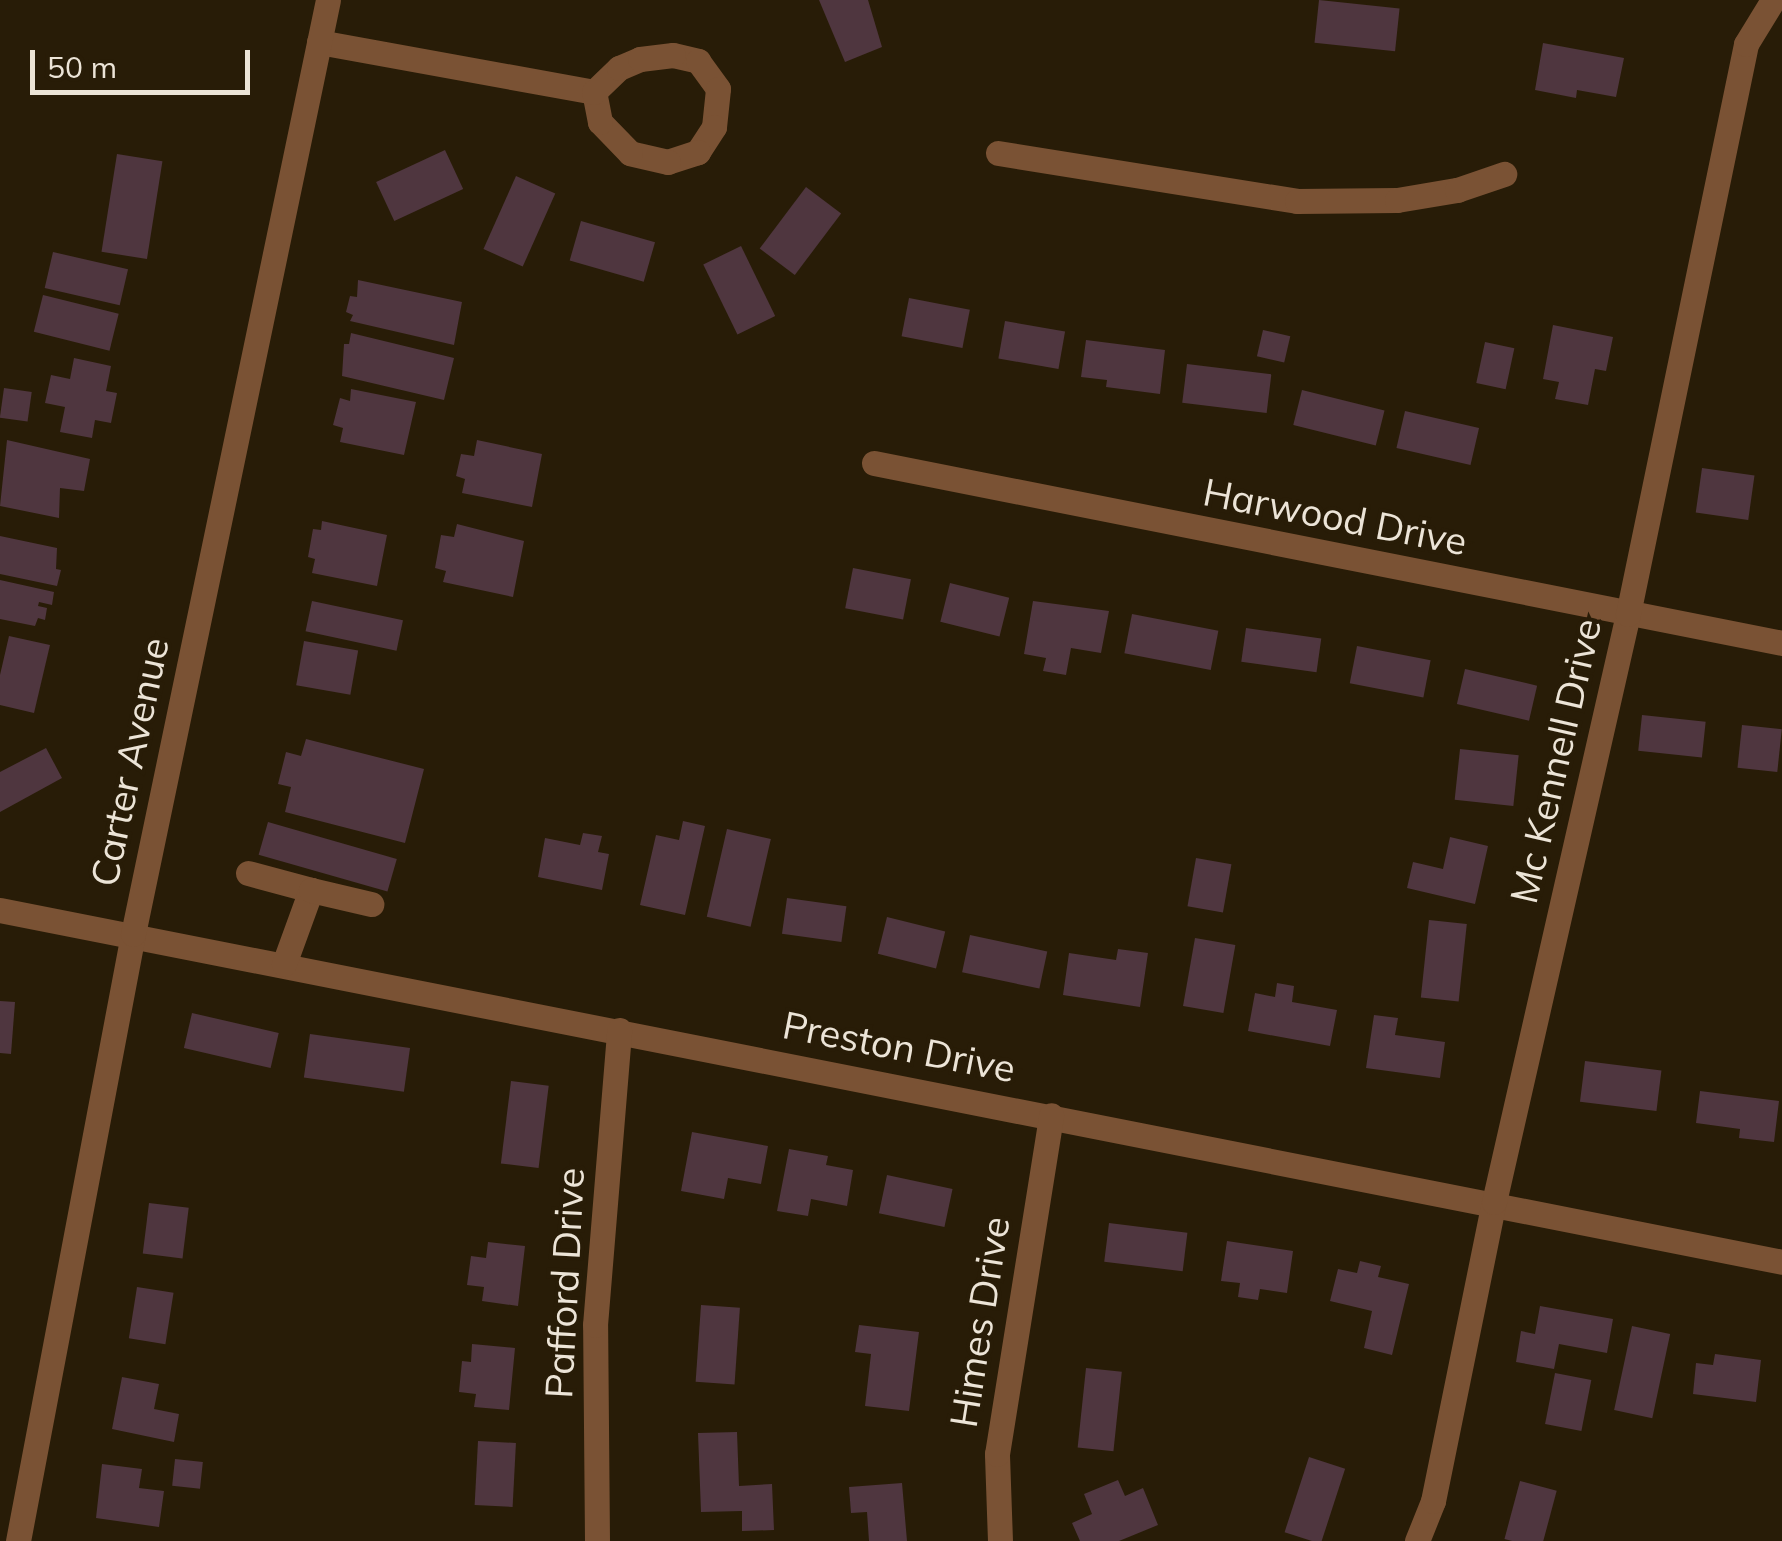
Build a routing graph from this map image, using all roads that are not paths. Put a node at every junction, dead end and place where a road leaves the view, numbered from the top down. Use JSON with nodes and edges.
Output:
{"nodes":[{"id":1,"x":328,"y":0,"type":"edge"},
{"id":2,"x":1772,"y":0,"type":"edge"},
{"id":3,"x":319,"y":42,"type":"junction"},
{"id":4,"x":594,"y":92,"type":"junction"},
{"id":5,"x":998,"y":153,"type":"dead end"},
{"id":6,"x":1504,"y":174,"type":"dead end"},
{"id":7,"x":874,"y":463,"type":"dead end"},
{"id":8,"x":1628,"y":614,"type":"junction"},
{"id":9,"x":1782,"y":643,"type":"edge"},
{"id":10,"x":248,"y":873,"type":"dead end"},
{"id":11,"x":311,"y":890,"type":"junction"},
{"id":12,"x":372,"y":904,"type":"dead end"},
{"id":13,"x":0,"y":910,"type":"edge"},
{"id":14,"x":133,"y":934,"type":"junction"},
{"id":15,"x":284,"y":964,"type":"junction"},
{"id":16,"x":619,"y":1030,"type":"junction"},
{"id":17,"x":1050,"y":1115,"type":"junction"},
{"id":18,"x":1494,"y":1202,"type":"junction"},
{"id":19,"x":1782,"y":1262,"type":"edge"},
{"id":20,"x":18,"y":1541,"type":"edge"},
{"id":21,"x":597,"y":1541,"type":"edge"},
{"id":22,"x":1000,"y":1541,"type":"edge"},
{"id":23,"x":1417,"y":1541,"type":"edge"}],
"edges":[{"from":1,"to":3,"type":"street","name":"Carter Avenue"},
{"from":2,"to":8,"type":"street","name":"Mc Kennell Drive"},
{"from":3,"to":4,"type":"street"},
{"from":3,"to":14,"type":"street","name":"Carter Avenue"},
{"from":4,"to":4,"type":"street"},
{"from":5,"to":6,"type":"street"},
{"from":7,"to":8,"type":"street","name":"Harwood Drive"},
{"from":8,"to":9,"type":"street","name":"Harwood Drive"},
{"from":8,"to":18,"type":"street","name":"Mc Kennell Drive"},
{"from":10,"to":11,"type":"street"},
{"from":11,"to":12,"type":"street"},
{"from":11,"to":15,"type":"street"},
{"from":13,"to":14,"type":"street","name":"Preston Drive"},
{"from":14,"to":15,"type":"street","name":"Preston Drive"},
{"from":14,"to":20,"type":"street","name":"Carter Avenue"},
{"from":15,"to":16,"type":"street","name":"Preston Drive"},
{"from":16,"to":17,"type":"street","name":"Preston Drive"},
{"from":16,"to":21,"type":"street","name":"Pafford Drive"},
{"from":17,"to":18,"type":"street","name":"Preston Drive"},
{"from":17,"to":22,"type":"street","name":"Himes Drive"},
{"from":18,"to":19,"type":"street","name":"Preston Drive"},
{"from":18,"to":23,"type":"street","name":"Mc Kennell Drive"}]}
